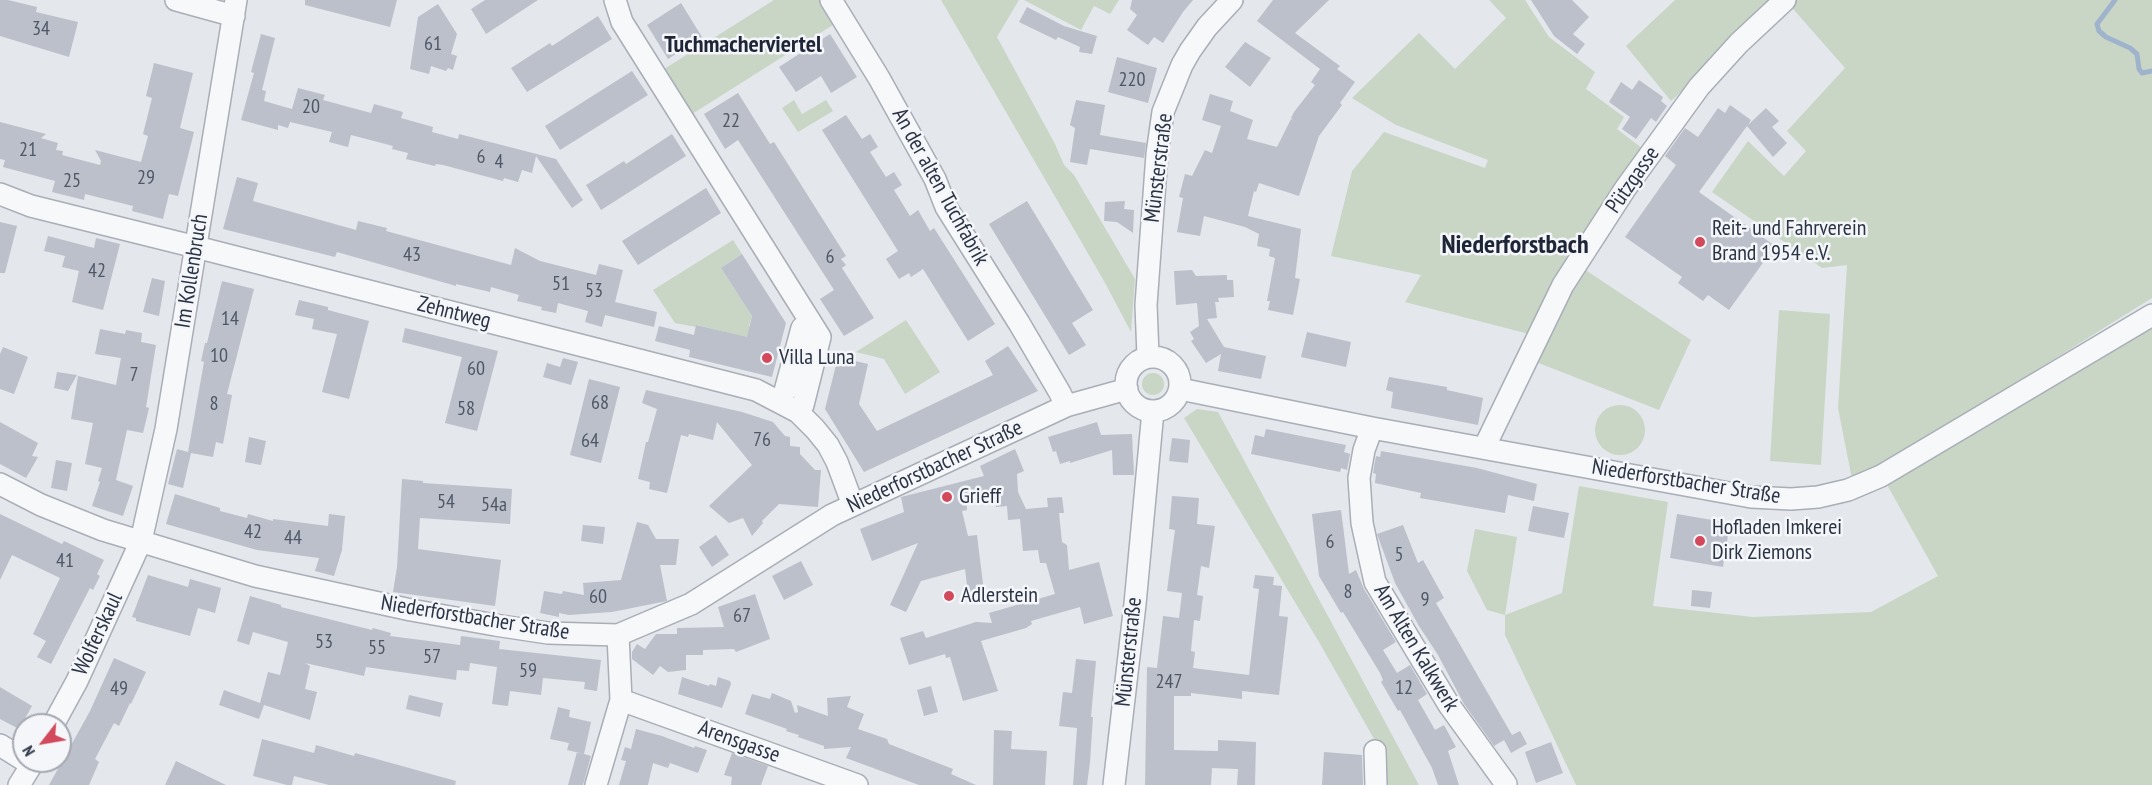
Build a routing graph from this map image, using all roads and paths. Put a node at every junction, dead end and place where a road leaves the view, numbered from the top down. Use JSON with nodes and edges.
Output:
{"nodes":[{"id":1,"x":176,"y":0,"type":"edge"},
{"id":2,"x":615,"y":0,"type":"edge"},
{"id":3,"x":831,"y":0,"type":"edge"},
{"id":4,"x":1232,"y":0,"type":"edge"},
{"id":5,"x":1785,"y":0,"type":"edge"},
{"id":6,"x":235,"y":8,"type":"edge"},
{"id":7,"x":0,"y":194,"type":"edge"},
{"id":8,"x":196,"y":247,"type":"junction"},
{"id":9,"x":2152,"y":315,"type":"edge"},
{"id":10,"x":1148,"y":356,"type":"junction"},
{"id":11,"x":1127,"y":389,"type":"junction"},
{"id":12,"x":1180,"y":389,"type":"junction"},
{"id":13,"x":789,"y":406,"type":"junction"},
{"id":14,"x":1066,"y":406,"type":"junction"},
{"id":15,"x":1153,"y":411,"type":"junction"},
{"id":16,"x":1372,"y":428,"type":"junction"},
{"id":17,"x":1484,"y":448,"type":"junction"},
{"id":18,"x":0,"y":484,"type":"edge"},
{"id":19,"x":853,"y":505,"type":"junction"},
{"id":20,"x":141,"y":541,"type":"junction"},
{"id":21,"x":618,"y":635,"type":"junction"},
{"id":22,"x":621,"y":700,"type":"junction"},
{"id":23,"x":60,"y":713,"type":"edge"},
{"id":24,"x":1375,"y":751,"type":"dead end"},
{"id":25,"x":1506,"y":784,"type":"edge"},
{"id":26,"x":596,"y":785,"type":"edge"},
{"id":27,"x":857,"y":785,"type":"edge"},
{"id":28,"x":1114,"y":785,"type":"edge"},
{"id":29,"x":1376,"y":785,"type":"edge"}],
"edges":[{"from":1,"to":6,"type":"street"},
{"from":2,"to":13,"type":"street"},
{"from":3,"to":14,"type":"street","name":"An der alten Tuchfabrik"},
{"from":4,"to":10,"type":"street","name":"Münsterstraße"},
{"from":5,"to":17,"type":"street","name":"Pützgasse"},
{"from":6,"to":8,"type":"street","name":"Im Kollenbruch"},
{"from":7,"to":8,"type":"street","name":"Zehntweg"},
{"from":8,"to":13,"type":"street","name":"Zehntweg"},
{"from":8,"to":20,"type":"street","name":"Im Kollenbruch"},
{"from":9,"to":17,"type":"street","name":"Niederforstbacher Straße"},
{"from":10,"to":11,"type":"street"},
{"from":10,"to":12,"type":"street"},
{"from":11,"to":14,"type":"street","name":"Niederforstbacher Straße"},
{"from":11,"to":15,"type":"street"},
{"from":12,"to":15,"type":"street"},
{"from":12,"to":16,"type":"street","name":"Niederforstbacher Straße"},
{"from":13,"to":19,"type":"street","name":"Zehntweg"},
{"from":14,"to":19,"type":"street","name":"Niederforstbacher Straße"},
{"from":15,"to":28,"type":"street","name":"Münsterstraße"},
{"from":16,"to":17,"type":"street","name":"Niederforstbacher Straße"},
{"from":16,"to":25,"type":"street","name":"Am Alten Kalkwerk"},
{"from":18,"to":20,"type":"street","name":"Niederforstbacher Straße"},
{"from":19,"to":21,"type":"street","name":"Niederforstbacher Straße"},
{"from":20,"to":21,"type":"street","name":"Niederforstbacher Straße"},
{"from":20,"to":23,"type":"street","name":"Wolferskaul"},
{"from":21,"to":22,"type":"street"},
{"from":22,"to":26,"type":"street"},
{"from":22,"to":27,"type":"street","name":"Arensgasse"},
{"from":24,"to":29,"type":"street"}]}
